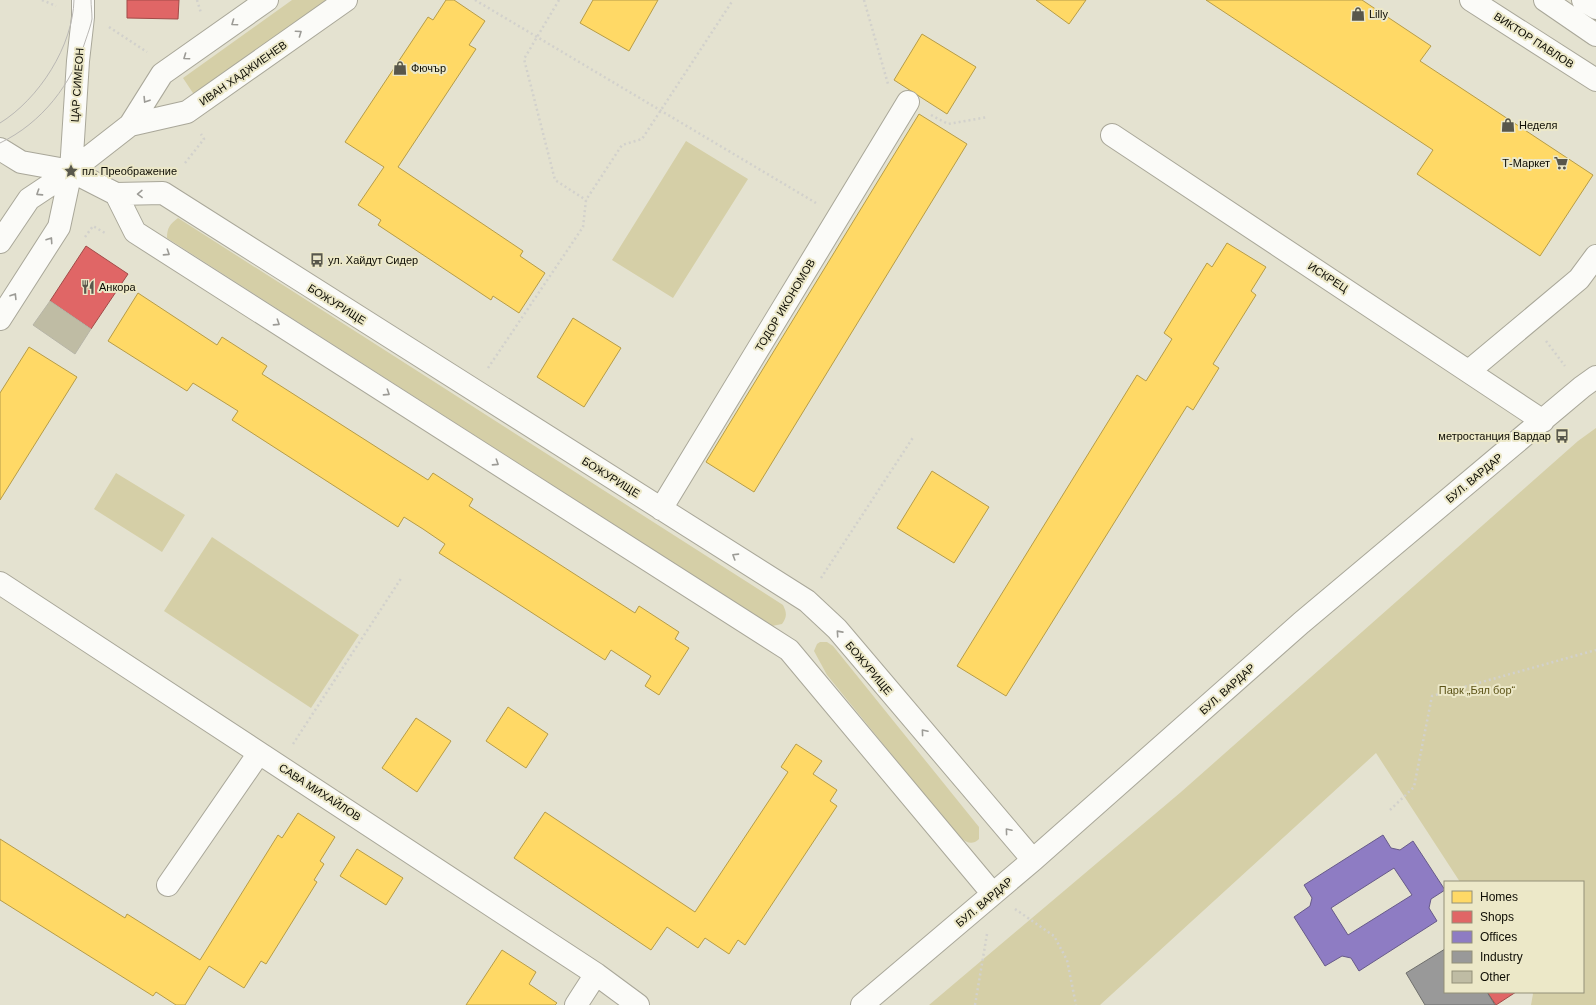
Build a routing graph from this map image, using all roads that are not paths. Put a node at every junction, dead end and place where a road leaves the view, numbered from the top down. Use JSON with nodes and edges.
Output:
{"nodes":[{"id":1,"x":83,"y":0,"type":"edge"},
{"id":2,"x":267,"y":0,"type":"edge"},
{"id":3,"x":346,"y":0,"type":"edge"},
{"id":4,"x":1471,"y":0,"type":"edge"},
{"id":5,"x":1545,"y":0,"type":"edge"},
{"id":6,"x":1583,"y":0,"type":"edge"},
{"id":7,"x":1596,"y":8,"type":"edge"},
{"id":8,"x":1596,"y":35,"type":"edge"},
{"id":9,"x":1596,"y":80,"type":"edge"},
{"id":10,"x":908,"y":102,"type":"road end"},
{"id":11,"x":130,"y":126,"type":"junction"},
{"id":12,"x":1112,"y":134,"type":"dead end"},
{"id":13,"x":0,"y":149,"type":"edge"},
{"id":14,"x":21,"y":162,"type":"junction"},
{"id":15,"x":0,"y":170,"type":"edge"},
{"id":16,"x":71,"y":171,"type":"junction"},
{"id":17,"x":116,"y":194,"type":"junction"},
{"id":18,"x":0,"y":242,"type":"edge"},
{"id":19,"x":1596,"y":256,"type":"edge"},
{"id":20,"x":0,"y":319,"type":"edge"},
{"id":21,"x":1469,"y":371,"type":"junction"},
{"id":22,"x":1596,"y":377,"type":"edge"},
{"id":23,"x":1543,"y":421,"type":"junction"},
{"id":24,"x":661,"y":509,"type":"junction"},
{"id":25,"x":0,"y":583,"type":"edge"},
{"id":26,"x":259,"y":752,"type":"junction"},
{"id":27,"x":1033,"y":860,"type":"junction"},
{"id":28,"x":168,"y":885,"type":"dead end"},
{"id":29,"x":993,"y":894,"type":"junction"},
{"id":30,"x":596,"y":974,"type":"junction"},
{"id":31,"x":576,"y":1005,"type":"edge"},
{"id":32,"x":638,"y":1005,"type":"edge"},
{"id":33,"x":862,"y":1005,"type":"edge"}],
"edges":[{"from":1,"to":16,"type":"street","name":"ЦАР СИМЕОН"},
{"from":2,"to":11,"type":"street","name":"ИВАН ХАДЖИЕНЕВ","one_way":true},
{"from":11,"to":3,"type":"street","name":"ИВАН ХАДЖИЕНЕВ","one_way":true},
{"from":4,"to":9,"type":"street","name":"ВИКТОР ПАВЛОВ"},
{"from":5,"to":8,"type":"street"},
{"from":6,"to":7,"type":"street"},
{"from":10,"to":24,"type":"street","name":"ТОДОР ИКОНОМОВ"},
{"from":11,"to":16,"type":"street","name":"ИВАН ХАДЖИЕНЕВ"},
{"from":12,"to":21,"type":"street","name":"ИСКРЕЦ"},
{"from":13,"to":14,"type":"street"},
{"from":14,"to":15,"type":"street"},
{"from":14,"to":16,"type":"street","name":"БОЖУРИЩЕ"},
{"from":16,"to":17,"type":"street","name":"БОЖУРИЩЕ"},
{"from":16,"to":18,"type":"street","name":"ИВАН ХАДЖИЕНЕВ","one_way":true},
{"from":20,"to":16,"type":"street","one_way":true},
{"from":24,"to":17,"type":"street","name":"БОЖУРИЩЕ","one_way":true},
{"from":17,"to":29,"type":"street","one_way":true},
{"from":19,"to":21,"type":"street"},
{"from":21,"to":23,"type":"street","name":"ИСКРЕЦ"},
{"from":22,"to":23,"type":"street","name":"БУЛ. ВАРДАР"},
{"from":23,"to":27,"type":"street","name":"БУЛ. ВАРДАР"},
{"from":27,"to":24,"type":"street","name":"БОЖУРИЩЕ","one_way":true},
{"from":25,"to":26,"type":"street","name":"САВА МИХАЙЛОВ"},
{"from":26,"to":28,"type":"street"},
{"from":26,"to":30,"type":"street","name":"САВА МИХАЙЛОВ"},
{"from":27,"to":29,"type":"street","name":"БУЛ. ВАРДАР"},
{"from":29,"to":33,"type":"street","name":"БУЛ. ВАРДАР"},
{"from":30,"to":31,"type":"street"},
{"from":30,"to":32,"type":"street","name":"САВА МИХАЙЛОВ"}]}
